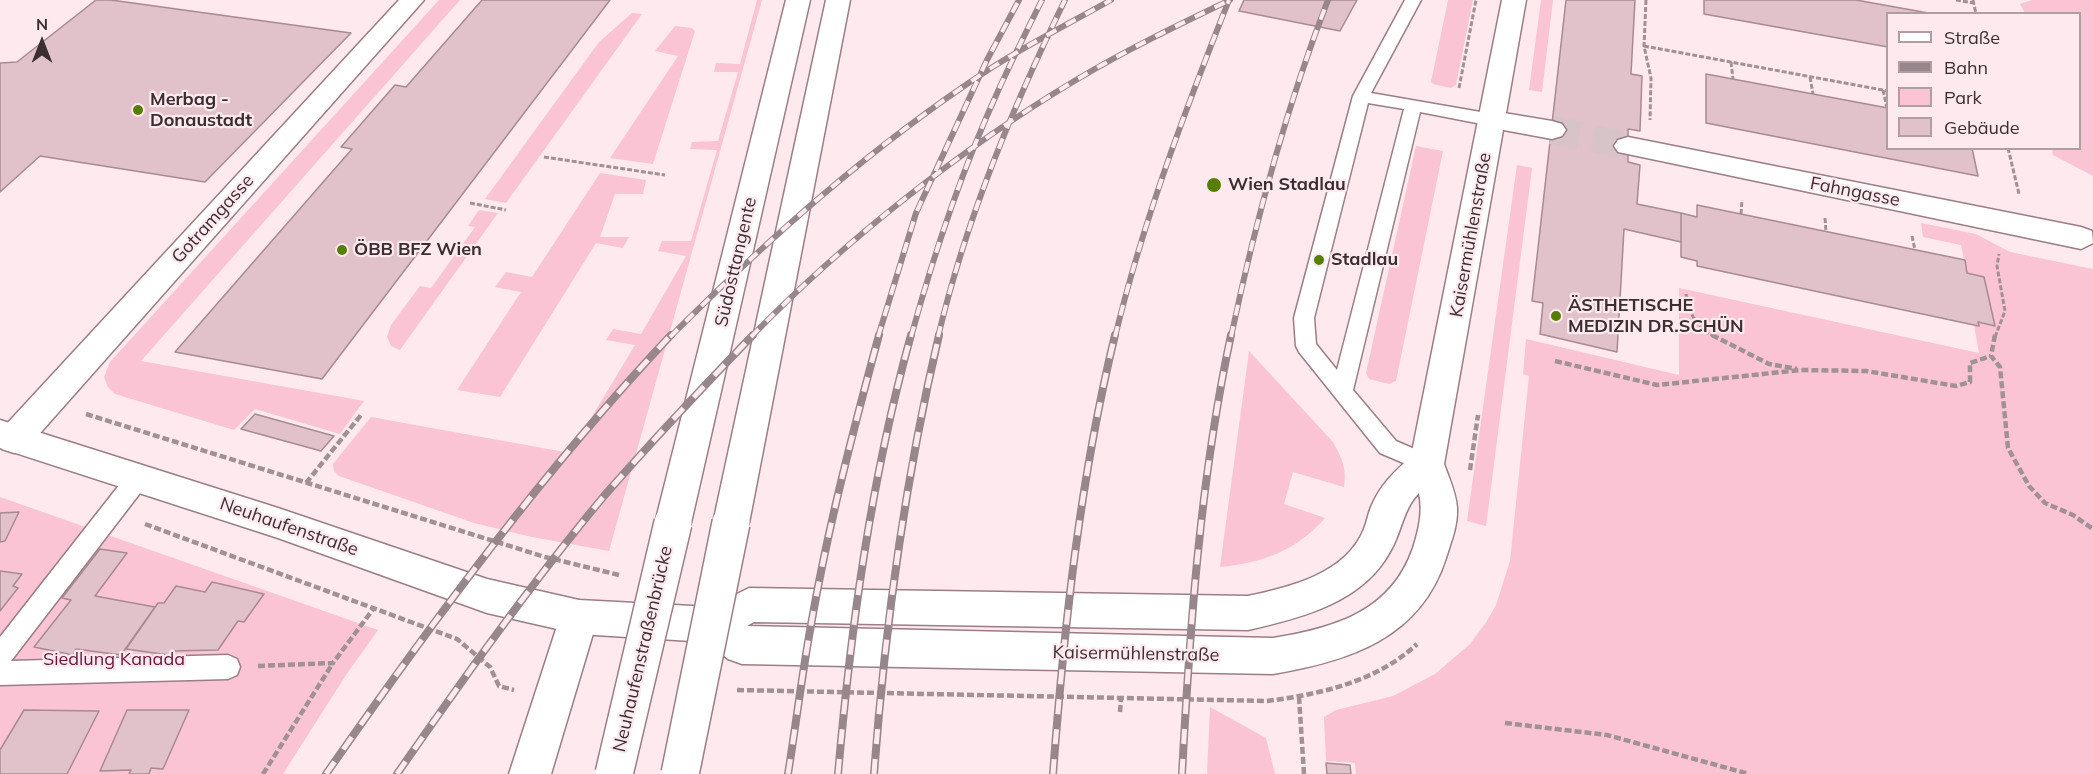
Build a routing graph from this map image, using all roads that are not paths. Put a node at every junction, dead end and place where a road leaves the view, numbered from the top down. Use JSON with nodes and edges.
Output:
{"nodes":[{"id":1,"x":412,"y":0,"type":"edge"},
{"id":2,"x":798,"y":0,"type":"edge"},
{"id":3,"x":838,"y":0,"type":"edge"},
{"id":4,"x":1413,"y":0,"type":"edge"},
{"id":5,"x":1511,"y":2,"type":"edge"},
{"id":6,"x":1361,"y":96,"type":"junction"},
{"id":7,"x":1413,"y":106,"type":"junction"},
{"id":8,"x":1492,"y":120,"type":"junction"},
{"id":9,"x":1552,"y":130,"type":"tunnel mouth"},
{"id":10,"x":1628,"y":146,"type":"tunnel mouth"},
{"id":11,"x":2081,"y":238,"type":"dead end"},
{"id":12,"x":1342,"y":392,"type":"junction"},
{"id":13,"x":7,"y":436,"type":"edge"},
{"id":14,"x":1427,"y":464,"type":"junction"},
{"id":15,"x":139,"y":477,"type":"junction"},
{"id":16,"x":673,"y":523,"type":"joint"},
{"id":17,"x":579,"y":617,"type":"junction"},
{"id":18,"x":715,"y":625,"type":"junction"},
{"id":19,"x":0,"y":656,"type":"edge"},
{"id":20,"x":228,"y":667,"type":"road end"},
{"id":21,"x":0,"y":674,"type":"edge"},
{"id":22,"x":530,"y":774,"type":"edge"},
{"id":23,"x":614,"y":774,"type":"edge"},
{"id":24,"x":680,"y":774,"type":"edge"}],
"edges":[{"from":1,"to":13,"type":"main road","name":"Gotramgasse"},
{"from":2,"to":16,"type":"main road","name":"Südosttangente"},
{"from":3,"to":24,"type":"main road","bridge":true},
{"from":4,"to":6,"type":"lane"},
{"from":5,"to":8,"type":"main road","name":"Kaisermühlenstraße"},
{"from":6,"to":7,"type":"lane"},
{"from":6,"to":12,"type":"lane"},
{"from":7,"to":8,"type":"lane"},
{"from":7,"to":12,"type":"lane"},
{"from":8,"to":9,"type":"main road"},
{"from":8,"to":14,"type":"main road","name":"Kaisermühlenstraße"},
{"from":10,"to":11,"type":"main road","name":"Fahngasse"},
{"from":12,"to":14,"type":"lane"},
{"from":13,"to":15,"type":"main road","name":"Neuhaufenstraße"},
{"from":14,"to":18,"type":"main road"},
{"from":14,"to":18,"type":"main road","name":"Kaisermühlenstraße"},
{"from":15,"to":17,"type":"main road","name":"Neuhaufenstraße"},
{"from":15,"to":19,"type":"lane"},
{"from":16,"to":23,"type":"main road","name":"Neuhaufenstraßenbrücke","bridge":true},
{"from":17,"to":18,"type":"main road"},
{"from":17,"to":22,"type":"main road"},
{"from":20,"to":21,"type":"lane"}]}
